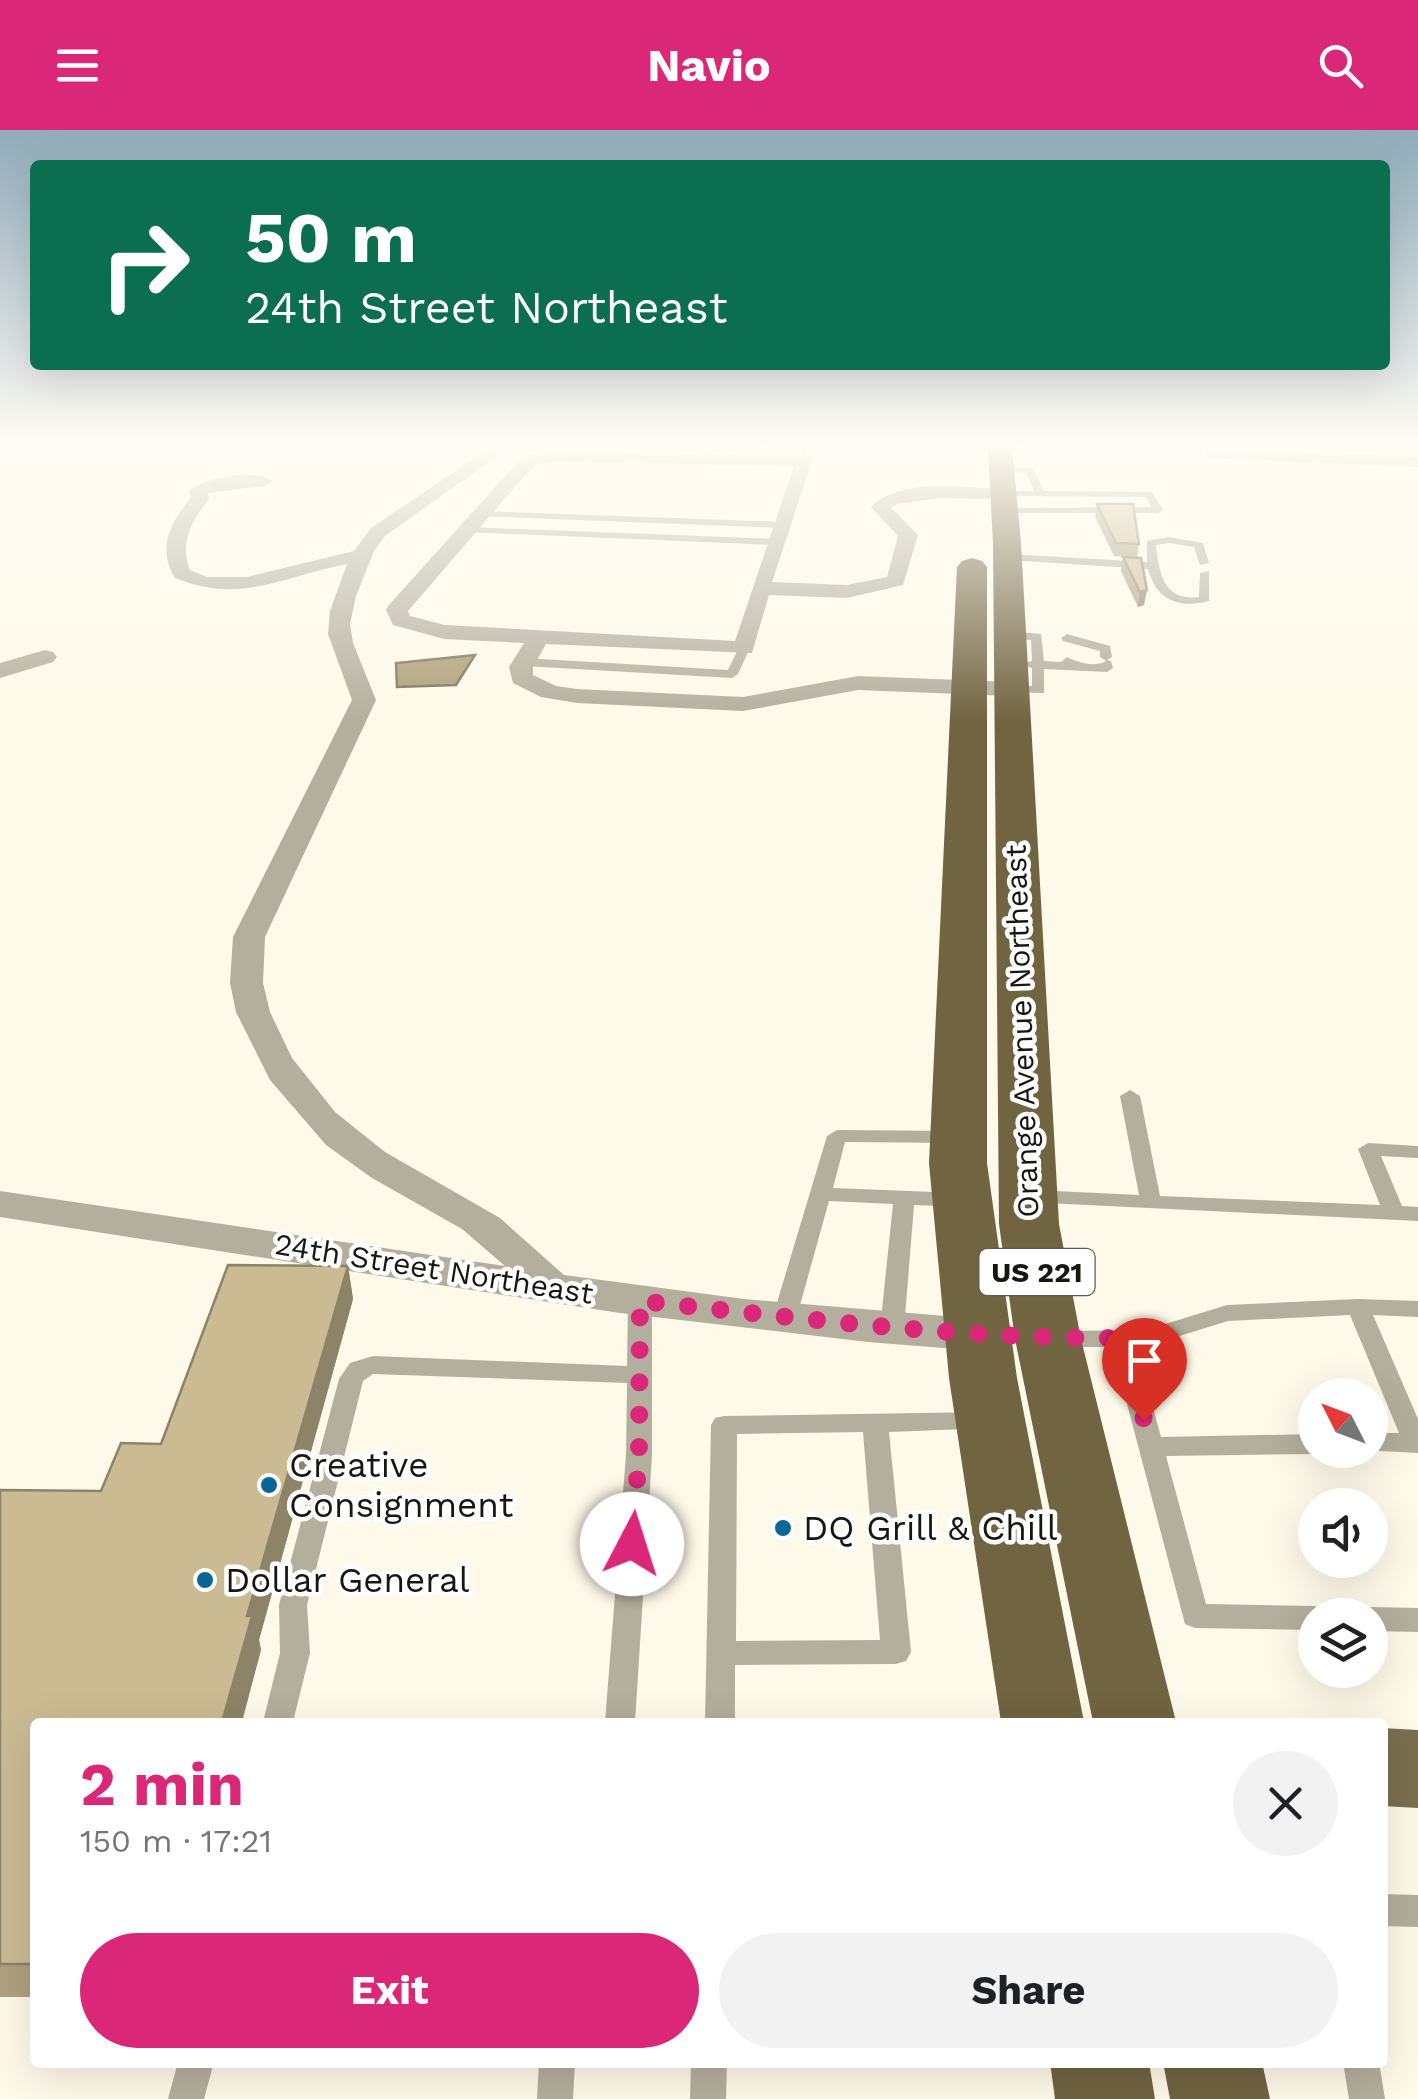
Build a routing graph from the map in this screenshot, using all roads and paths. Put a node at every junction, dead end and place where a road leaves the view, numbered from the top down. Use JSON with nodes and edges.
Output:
{"nodes":[{"id":1,"x":178,"y":539,"type":"edge"},
{"id":2,"x":373,"y":539,"type":"edge"},
{"id":3,"x":459,"y":539,"type":"edge"},
{"id":4,"x":777,"y":539,"type":"edge"},
{"id":5,"x":907,"y":539,"type":"edge"},
{"id":6,"x":981,"y":539,"type":"edge"},
{"id":7,"x":1006,"y":539,"type":"edge"},
{"id":8,"x":360,"y":556,"type":"junction"},
{"id":9,"x":1007,"y":557,"type":"junction"},
{"id":10,"x":1153,"y":566,"type":"junction"},
{"id":11,"x":760,"y":588,"type":"junction"},
{"id":12,"x":539,"y":637,"type":"junction"},
{"id":13,"x":744,"y":648,"type":"junction"},
{"id":14,"x":45,"y":657,"type":"dead end"},
{"id":15,"x":524,"y":662,"type":"junction"},
{"id":16,"x":1012,"y":663,"type":"junction"},
{"id":17,"x":0,"y":671,"type":"edge"},
{"id":18,"x":1130,"y":1096,"type":"dead end"},
{"id":19,"x":958,"y":1137,"type":"junction"},
{"id":20,"x":1418,"y":1152,"type":"edge"},
{"id":21,"x":818,"y":1194,"type":"junction"},
{"id":22,"x":1027,"y":1197,"type":"junction"},
{"id":23,"x":904,"y":1198,"type":"junction"},
{"id":24,"x":962,"y":1200,"type":"junction"},
{"id":25,"x":1151,"y":1202,"type":"junction"},
{"id":26,"x":3,"y":1209,"type":"edge"},
{"id":27,"x":1394,"y":1213,"type":"junction"},
{"id":28,"x":1418,"y":1214,"type":"edge"},
{"id":29,"x":550,"y":1286,"type":"junction"},
{"id":30,"x":640,"y":1301,"type":"junction"},
{"id":31,"x":1358,"y":1307,"type":"junction"},
{"id":32,"x":1418,"y":1309,"type":"edge"},
{"id":33,"x":785,"y":1316,"type":"junction"},
{"id":34,"x":892,"y":1330,"type":"junction"},
{"id":35,"x":977,"y":1336,"type":"junction"},
{"id":36,"x":1122,"y":1338,"type":"junction"},
{"id":37,"x":1048,"y":1339,"type":"junction"},
{"id":38,"x":642,"y":1376,"type":"junction"},
{"id":39,"x":990,"y":1420,"type":"junction"},
{"id":40,"x":875,"y":1422,"type":"junction"},
{"id":41,"x":1388,"y":1443,"type":"edge"},
{"id":42,"x":1416,"y":1443,"type":"edge"},
{"id":43,"x":1298,"y":1444,"type":"edge"},
{"id":44,"x":1150,"y":1446,"type":"junction"},
{"id":45,"x":1298,"y":1618,"type":"edge"},
{"id":46,"x":1388,"y":1619,"type":"edge"},
{"id":47,"x":1418,"y":1620,"type":"edge"},
{"id":48,"x":721,"y":1653,"type":"junction"},
{"id":49,"x":279,"y":1718,"type":"edge"},
{"id":50,"x":620,"y":1718,"type":"edge"},
{"id":51,"x":720,"y":1718,"type":"edge"},
{"id":52,"x":1042,"y":1718,"type":"edge"},
{"id":53,"x":1134,"y":1718,"type":"edge"},
{"id":54,"x":1388,"y":1768,"type":"edge"},
{"id":55,"x":1418,"y":1769,"type":"edge"},
{"id":56,"x":1388,"y":1910,"type":"edge"},
{"id":57,"x":1418,"y":1911,"type":"edge"},
{"id":58,"x":194,"y":2068,"type":"edge"},
{"id":59,"x":557,"y":2068,"type":"edge"},
{"id":60,"x":708,"y":2068,"type":"edge"},
{"id":61,"x":1100,"y":2068,"type":"edge"},
{"id":62,"x":1213,"y":2068,"type":"edge"},
{"id":63,"x":1362,"y":2068,"type":"edge"},
{"id":64,"x":186,"y":2099,"type":"edge"},
{"id":65,"x":555,"y":2099,"type":"edge"},
{"id":66,"x":708,"y":2099,"type":"edge"},
{"id":67,"x":1106,"y":2099,"type":"edge"},
{"id":68,"x":1220,"y":2099,"type":"edge"},
{"id":69,"x":1367,"y":2099,"type":"edge"}],
"edges":[{"from":1,"to":8,"type":"street"},
{"from":2,"to":8,"type":"street"},
{"from":3,"to":12,"type":"street"},
{"from":4,"to":11,"type":"street"},
{"from":5,"to":11,"type":"street"},
{"from":6,"to":16,"type":"highway","name":"Orange Avenue Northeast","number":"US 221"},
{"from":7,"to":9,"type":"highway","name":"Orange Avenue Northeast","number":"US 221"},
{"from":8,"to":29,"type":"street"},
{"from":9,"to":10,"type":"lane"},
{"from":9,"to":16,"type":"highway","name":"Orange Avenue Northeast","number":"US 221"},
{"from":10,"to":10,"type":"lane"},
{"from":11,"to":13,"type":"street"},
{"from":12,"to":13,"type":"street"},
{"from":12,"to":15,"type":"street"},
{"from":13,"to":15,"type":"lane"},
{"from":14,"to":17,"type":"street"},
{"from":15,"to":16,"type":"street"},
{"from":16,"to":16,"type":"lane"},
{"from":16,"to":19,"type":"highway","name":"Orange Avenue Northeast","number":"US 221"},
{"from":16,"to":22,"type":"highway","name":"Orange Avenue Northeast","number":"US 221"},
{"from":18,"to":25,"type":"lane"},
{"from":19,"to":21,"type":"lane"},
{"from":19,"to":24,"type":"highway","name":"Orange Avenue Northeast","number":"US 221"},
{"from":20,"to":27,"type":"lane"},
{"from":21,"to":23,"type":"lane"},
{"from":21,"to":33,"type":"lane"},
{"from":22,"to":25,"type":"lane"},
{"from":22,"to":37,"type":"highway","name":"Orange Avenue Northeast","number":"US 221"},
{"from":23,"to":24,"type":"lane"},
{"from":23,"to":34,"type":"lane"},
{"from":24,"to":35,"type":"highway","name":"Orange Avenue Northeast","number":"US 221"},
{"from":25,"to":27,"type":"lane"},
{"from":26,"to":29,"type":"street","name":"24th Street Northeast"},
{"from":27,"to":28,"type":"lane"},
{"from":29,"to":30,"type":"street","name":"24th Street Northeast"},
{"from":30,"to":33,"type":"street","name":"24th Street Northeast"},
{"from":30,"to":38,"type":"lane"},
{"from":31,"to":32,"type":"lane"},
{"from":31,"to":36,"type":"lane"},
{"from":31,"to":42,"type":"lane"},
{"from":33,"to":34,"type":"street","name":"24th Street Northeast"},
{"from":34,"to":35,"type":"street","name":"24th Street Northeast"},
{"from":35,"to":37,"type":"street","name":"24th Street Northeast"},
{"from":35,"to":39,"type":"highway","name":"Orange Avenue Northeast","number":"US 221"},
{"from":36,"to":37,"type":"lane"},
{"from":36,"to":44,"type":"lane"},
{"from":37,"to":53,"type":"highway","name":"Orange Avenue Northeast","number":"US 221"},
{"from":38,"to":49,"type":"lane"},
{"from":38,"to":50,"type":"lane"},
{"from":39,"to":40,"type":"lane"},
{"from":39,"to":52,"type":"highway","name":"Orange Avenue Northeast","number":"US 221"},
{"from":40,"to":48,"type":"lane"},
{"from":40,"to":48,"type":"lane"},
{"from":41,"to":42,"type":"lane"},
{"from":43,"to":44,"type":"lane"},
{"from":44,"to":45,"type":"lane"},
{"from":46,"to":47,"type":"lane"},
{"from":48,"to":51,"type":"lane"},
{"from":54,"to":55,"type":"main road"},
{"from":56,"to":57,"type":"lane"},
{"from":58,"to":64,"type":"lane"},
{"from":59,"to":65,"type":"lane"},
{"from":60,"to":66,"type":"lane"},
{"from":61,"to":67,"type":"highway"},
{"from":62,"to":68,"type":"highway"},
{"from":63,"to":69,"type":"lane"}]}
